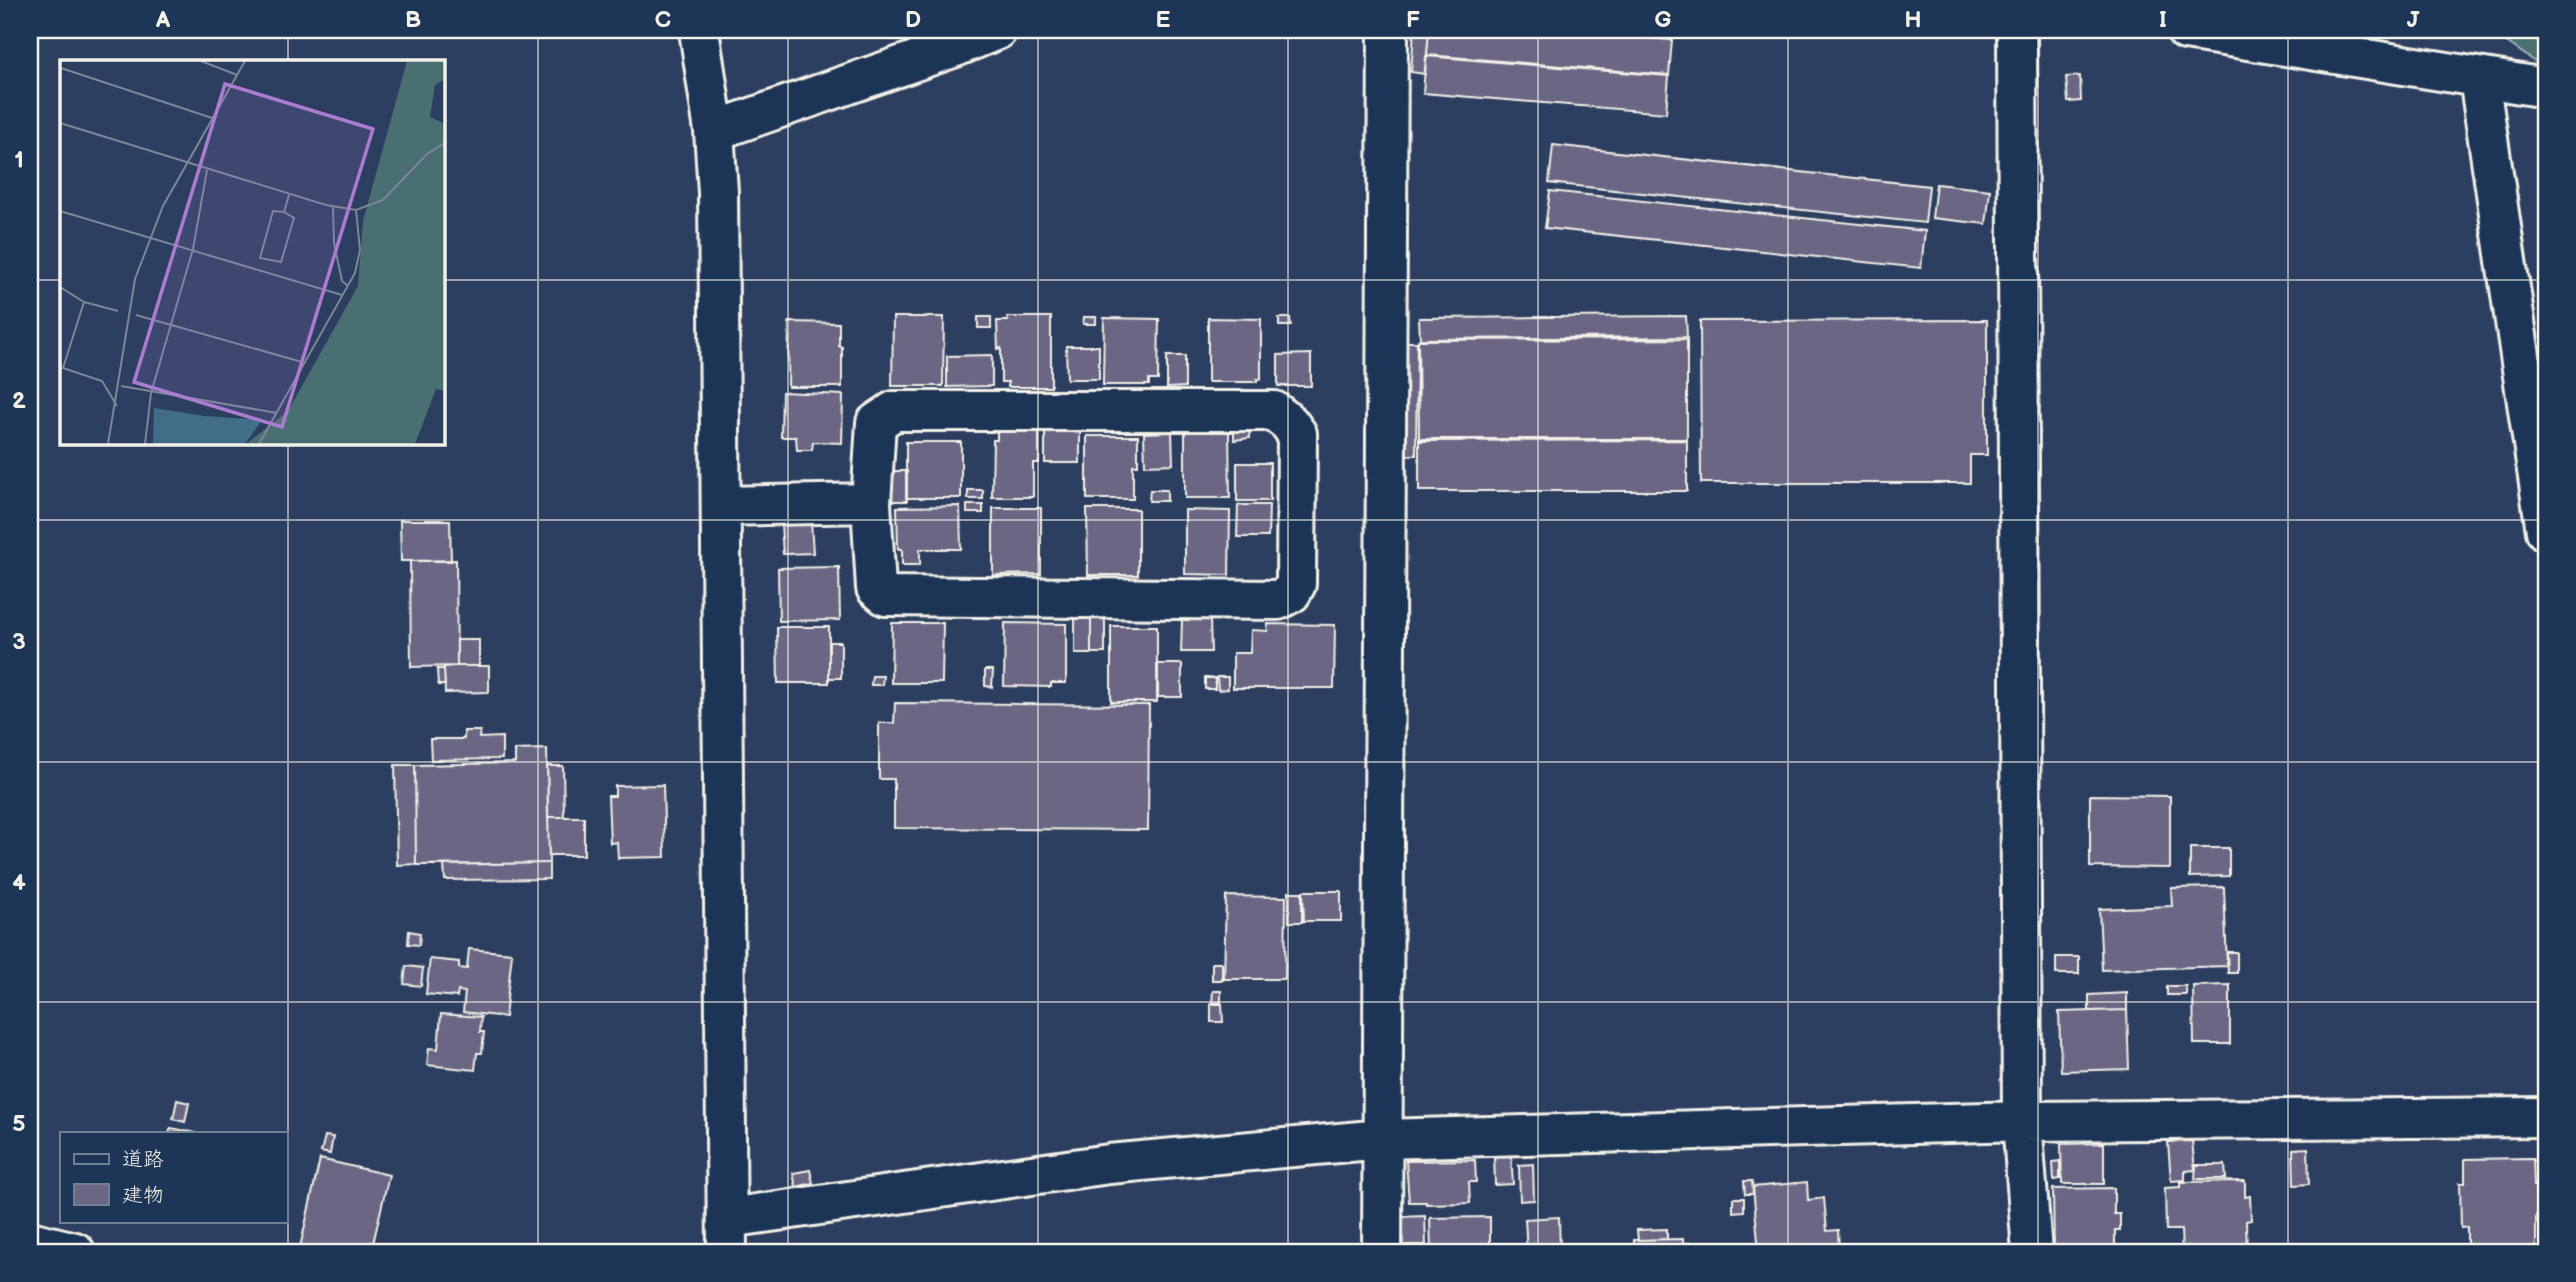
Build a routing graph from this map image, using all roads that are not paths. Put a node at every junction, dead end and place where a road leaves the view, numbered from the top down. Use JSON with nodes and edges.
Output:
{"nodes":[{"id":1,"x":699,"y":30,"type":"edge"},
{"id":2,"x":997,"y":30,"type":"edge"},
{"id":3,"x":1388,"y":30,"type":"edge"},
{"id":4,"x":2017,"y":30,"type":"edge"},
{"id":5,"x":2186,"y":30,"type":"edge"},
{"id":6,"x":2479,"y":78,"type":"junction"},
{"id":7,"x":2546,"y":88,"type":"edge"},
{"id":8,"x":714,"y":131,"type":"junction"},
{"id":9,"x":871,"y":503,"type":"junction"},
{"id":10,"x":721,"y":506,"type":"junction"},
{"id":11,"x":2546,"y":531,"type":"edge"},
{"id":12,"x":2546,"y":1117,"type":"edge"},
{"id":13,"x":2022,"y":1121,"type":"junction"},
{"id":14,"x":1382,"y":1139,"type":"junction"},
{"id":15,"x":728,"y":1235,"type":"edge"},
{"id":16,"x":30,"y":1241,"type":"edge"},
{"id":17,"x":75,"y":1252,"type":"edge"},
{"id":18,"x":1382,"y":1252,"type":"edge"},
{"id":19,"x":2032,"y":1252,"type":"edge"}],
"edges":[{"from":1,"to":8,"type":"street"},
{"from":2,"to":8,"type":"street"},
{"from":3,"to":14,"type":"street"},
{"from":4,"to":13,"type":"street"},
{"from":5,"to":6,"type":"street"},
{"from":6,"to":7,"type":"street"},
{"from":6,"to":11,"type":"street"},
{"from":8,"to":10,"type":"street"},
{"from":9,"to":9,"type":"street"},
{"from":9,"to":10,"type":"street"},
{"from":10,"to":15,"type":"street"},
{"from":12,"to":13,"type":"street"},
{"from":13,"to":14,"type":"street"},
{"from":13,"to":19,"type":"street"},
{"from":14,"to":15,"type":"street"},
{"from":14,"to":18,"type":"street"},
{"from":16,"to":17,"type":"street"}]}
